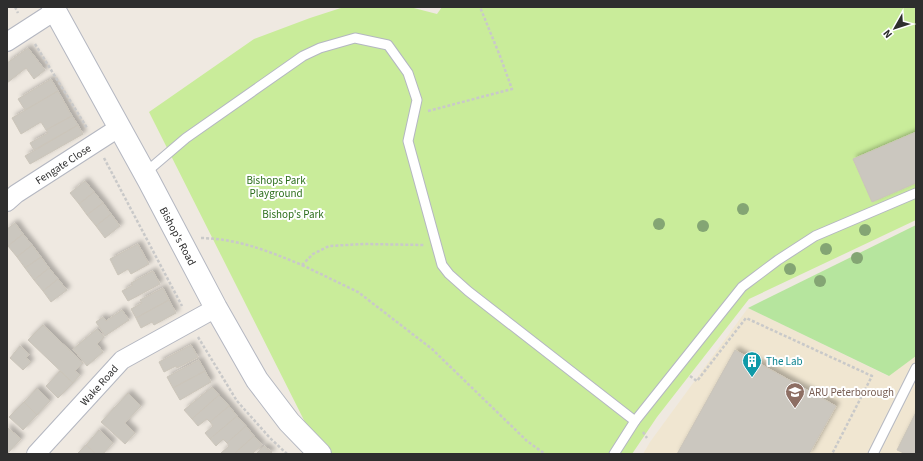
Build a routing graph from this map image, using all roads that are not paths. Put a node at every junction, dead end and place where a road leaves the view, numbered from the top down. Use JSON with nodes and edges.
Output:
{"nodes":[{"id":1,"x":54,"y":9,"type":"edge"},
{"id":2,"x":7,"y":42,"type":"edge"},
{"id":3,"x":120,"y":127,"type":"junction"},
{"id":4,"x":145,"y":173,"type":"junction"},
{"id":5,"x":916,"y":193,"type":"edge"},
{"id":6,"x":7,"y":202,"type":"edge"},
{"id":7,"x":216,"y":308,"type":"junction"},
{"id":8,"x":916,"y":368,"type":"edge"},
{"id":9,"x":635,"y":421,"type":"junction"},
{"id":10,"x":36,"y":454,"type":"edge"},
{"id":11,"x":320,"y":454,"type":"edge"},
{"id":12,"x":614,"y":454,"type":"edge"},
{"id":13,"x":873,"y":454,"type":"edge"}],
"edges":[{"from":1,"to":2,"type":"street"},
{"from":1,"to":3,"type":"street","name":"Bishop's Road"},
{"from":3,"to":4,"type":"street","name":"Bishop's Road"},
{"from":3,"to":6,"type":"street","name":"Fengate Close"},
{"from":4,"to":7,"type":"street","name":"Bishop's Road"},
{"from":4,"to":9,"type":"lane"},
{"from":5,"to":9,"type":"lane"},
{"from":7,"to":10,"type":"street","name":"Wake Road"},
{"from":7,"to":11,"type":"street","name":"Bishop's Road"},
{"from":8,"to":13,"type":"lane"},
{"from":9,"to":12,"type":"lane"}]}
